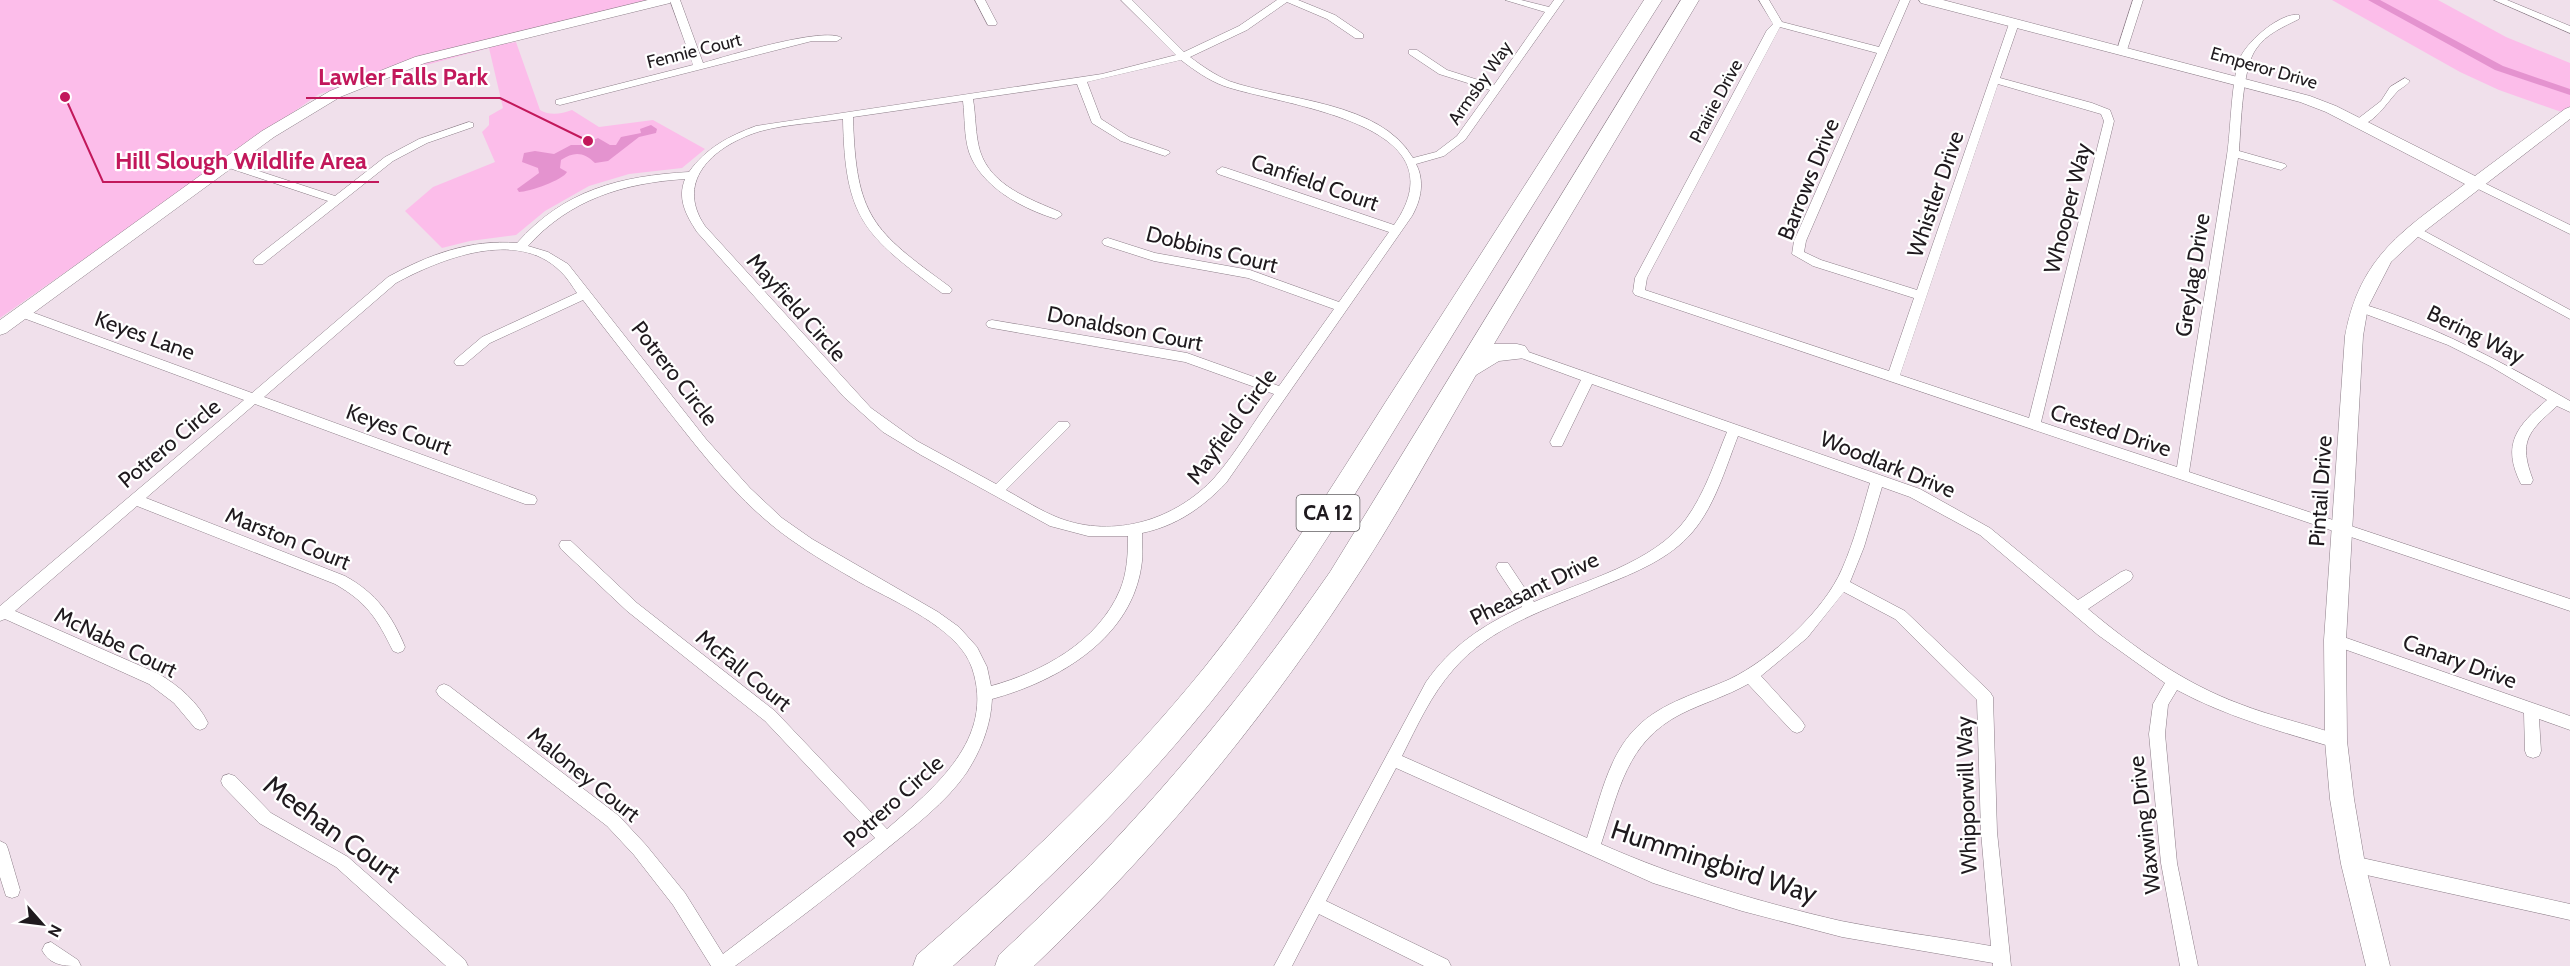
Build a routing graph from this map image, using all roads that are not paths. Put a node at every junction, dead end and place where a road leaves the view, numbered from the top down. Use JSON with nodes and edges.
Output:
{"nodes":[{"id":1,"x":665,"y":0,"type":"edge"},
{"id":2,"x":675,"y":0,"type":"edge"},
{"id":3,"x":980,"y":0,"type":"edge"},
{"id":4,"x":1126,"y":0,"type":"edge"},
{"id":5,"x":1284,"y":0,"type":"edge"},
{"id":6,"x":1290,"y":0,"type":"edge"},
{"id":7,"x":1510,"y":0,"type":"edge"},
{"id":8,"x":1559,"y":0,"type":"edge"},
{"id":9,"x":1653,"y":0,"type":"edge"},
{"id":10,"x":1690,"y":0,"type":"edge"},
{"id":11,"x":1764,"y":0,"type":"edge"},
{"id":12,"x":1905,"y":0,"type":"edge"},
{"id":13,"x":1926,"y":0,"type":"edge"},
{"id":14,"x":2138,"y":0,"type":"edge"},
{"id":15,"x":2499,"y":0,"type":"edge"},
{"id":16,"x":1551,"y":11,"type":"junction"},
{"id":17,"x":2295,"y":17,"type":"dead end"},
{"id":18,"x":2014,"y":22,"type":"junction"},
{"id":19,"x":992,"y":23,"type":"dead end"},
{"id":20,"x":1778,"y":24,"type":"junction"},
{"id":21,"x":2570,"y":30,"type":"edge"},
{"id":22,"x":1359,"y":36,"type":"dead end"},
{"id":23,"x":837,"y":38,"type":"dead end"},
{"id":24,"x":2122,"y":50,"type":"junction"},
{"id":25,"x":1882,"y":51,"type":"junction"},
{"id":26,"x":1413,"y":52,"type":"dead end"},
{"id":27,"x":1183,"y":56,"type":"junction"},
{"id":28,"x":699,"y":66,"type":"junction"},
{"id":29,"x":1995,"y":80,"type":"junction"},
{"id":30,"x":2240,"y":80,"type":"junction"},
{"id":31,"x":1081,"y":81,"type":"junction"},
{"id":32,"x":2405,"y":81,"type":"dead end"},
{"id":33,"x":1497,"y":89,"type":"junction"},
{"id":34,"x":968,"y":98,"type":"junction"},
{"id":35,"x":560,"y":102,"type":"dead end"},
{"id":36,"x":2570,"y":112,"type":"edge"},
{"id":37,"x":848,"y":114,"type":"junction"},
{"id":38,"x":2360,"y":123,"type":"junction"},
{"id":39,"x":469,"y":124,"type":"dead end"},
{"id":40,"x":1165,"y":153,"type":"dead end"},
{"id":41,"x":2233,"y":153,"type":"junction"},
{"id":42,"x":1411,"y":162,"type":"junction"},
{"id":43,"x":227,"y":164,"type":"junction"},
{"id":44,"x":2281,"y":166,"type":"dead end"},
{"id":45,"x":1222,"y":171,"type":"dead end"},
{"id":46,"x":693,"y":175,"type":"junction"},
{"id":47,"x":2476,"y":183,"type":"junction"},
{"id":48,"x":336,"y":200,"type":"junction"},
{"id":49,"x":1056,"y":215,"type":"dead end"},
{"id":50,"x":1396,"y":230,"type":"junction"},
{"id":51,"x":2415,"y":230,"type":"junction"},
{"id":52,"x":2570,"y":231,"type":"edge"},
{"id":53,"x":1108,"y":242,"type":"dead end"},
{"id":54,"x":520,"y":247,"type":"junction"},
{"id":55,"x":259,"y":261,"type":"dead end"},
{"id":56,"x":946,"y":290,"type":"dead end"},
{"id":57,"x":1639,"y":292,"type":"joint"},
{"id":58,"x":585,"y":294,"type":"junction"},
{"id":59,"x":1920,"y":295,"type":"junction"},
{"id":60,"x":1341,"y":307,"type":"junction"},
{"id":61,"x":2359,"y":308,"type":"junction"},
{"id":62,"x":1503,"y":310,"type":"junction"},
{"id":63,"x":22,"y":313,"type":"junction"},
{"id":64,"x":2570,"y":315,"type":"edge"},
{"id":65,"x":992,"y":324,"type":"dead end"},
{"id":66,"x":0,"y":329,"type":"edge"},
{"id":67,"x":1517,"y":352,"type":"junction"},
{"id":68,"x":460,"y":362,"type":"dead end"},
{"id":69,"x":1467,"y":369,"type":"junction"},
{"id":70,"x":1589,"y":377,"type":"junction"},
{"id":71,"x":1893,"y":378,"type":"junction"},
{"id":72,"x":1281,"y":392,"type":"junction"},
{"id":73,"x":254,"y":398,"type":"junction"},
{"id":74,"x":2556,"y":399,"type":"junction"},
{"id":75,"x":2570,"y":407,"type":"edge"},
{"id":76,"x":1063,"y":425,"type":"dead end"},
{"id":77,"x":2033,"y":426,"type":"junction"},
{"id":78,"x":1735,"y":428,"type":"junction"},
{"id":79,"x":1557,"y":442,"type":"dead end"},
{"id":80,"x":2182,"y":475,"type":"junction"},
{"id":81,"x":1878,"y":478,"type":"junction"},
{"id":82,"x":2526,"y":480,"type":"dead end"},
{"id":83,"x":997,"y":491,"type":"junction"},
{"id":84,"x":135,"y":499,"type":"junction"},
{"id":85,"x":530,"y":500,"type":"dead end"},
{"id":86,"x":2342,"y":529,"type":"junction"},
{"id":87,"x":1135,"y":530,"type":"junction"},
{"id":88,"x":566,"y":545,"type":"dead end"},
{"id":89,"x":1503,"y":567,"type":"dead end"},
{"id":90,"x":2126,"y":576,"type":"dead end"},
{"id":91,"x":1842,"y":584,"type":"junction"},
{"id":92,"x":2570,"y":605,"type":"edge"},
{"id":93,"x":2077,"y":609,"type":"junction"},
{"id":94,"x":1532,"y":610,"type":"junction"},
{"id":95,"x":1,"y":614,"type":"edge"},
{"id":96,"x":2335,"y":640,"type":"junction"},
{"id":97,"x":398,"y":647,"type":"dead end"},
{"id":98,"x":1750,"y":675,"type":"junction"},
{"id":99,"x":2174,"y":681,"type":"junction"},
{"id":100,"x":444,"y":691,"type":"dead end"},
{"id":101,"x":985,"y":694,"type":"junction"},
{"id":102,"x":2531,"y":710,"type":"junction"},
{"id":103,"x":200,"y":723,"type":"dead end"},
{"id":104,"x":2570,"y":723,"type":"edge"},
{"id":105,"x":1797,"y":726,"type":"dead end"},
{"id":106,"x":2336,"y":741,"type":"junction"},
{"id":107,"x":2534,"y":751,"type":"dead end"},
{"id":108,"x":1392,"y":759,"type":"junction"},
{"id":109,"x":229,"y":781,"type":"dead end"},
{"id":110,"x":886,"y":839,"type":"junction"},
{"id":111,"x":1591,"y":848,"type":"junction"},
{"id":112,"x":0,"y":849,"type":"edge"},
{"id":113,"x":2353,"y":864,"type":"junction"},
{"id":114,"x":12,"y":890,"type":"dead end"},
{"id":115,"x":1317,"y":904,"type":"junction"},
{"id":116,"x":2570,"y":912,"type":"edge"},
{"id":117,"x":51,"y":950,"type":"dead end"},
{"id":118,"x":2001,"y":961,"type":"edge"},
{"id":119,"x":72,"y":966,"type":"edge"},
{"id":120,"x":459,"y":966,"type":"edge"},
{"id":121,"x":721,"y":966,"type":"edge"},
{"id":122,"x":929,"y":966,"type":"edge"},
{"id":123,"x":1011,"y":966,"type":"edge"},
{"id":124,"x":1283,"y":966,"type":"edge"},
{"id":125,"x":1442,"y":966,"type":"edge"},
{"id":126,"x":2189,"y":966,"type":"edge"},
{"id":127,"x":2378,"y":966,"type":"edge"}],
"edges":[{"from":1,"to":43,"type":"street"},
{"from":2,"to":28,"type":"street"},
{"from":3,"to":19,"type":"street"},
{"from":4,"to":27,"type":"street"},
{"from":5,"to":27,"type":"street"},
{"from":6,"to":22,"type":"street"},
{"from":7,"to":16,"type":"street"},
{"from":8,"to":16,"type":"street","name":"Armsby Way"},
{"from":9,"to":122,"type":"highway","number":"CA 12"},
{"from":10,"to":62,"type":"highway","number":"CA 12"},
{"from":11,"to":20,"type":"street"},
{"from":12,"to":25,"type":"street","name":"Barrows Drive"},
{"from":13,"to":18,"type":"street","name":"Emperor Drive"},
{"from":14,"to":24,"type":"street"},
{"from":15,"to":21,"type":"street"},
{"from":16,"to":33,"type":"street","name":"Armsby Way"},
{"from":17,"to":30,"type":"street","name":"Greylag Drive"},
{"from":18,"to":24,"type":"street","name":"Emperor Drive"},
{"from":18,"to":29,"type":"street","name":"Whistler Drive"},
{"from":20,"to":25,"type":"street"},
{"from":20,"to":57,"type":"street","name":"Prairie Drive"},
{"from":23,"to":28,"type":"street","name":"Fennie Court"},
{"from":24,"to":30,"type":"street","name":"Emperor Drive"},
{"from":25,"to":59,"type":"street","name":"Barrows Drive"},
{"from":26,"to":33,"type":"street"},
{"from":27,"to":31,"type":"street"},
{"from":27,"to":42,"type":"street"},
{"from":28,"to":35,"type":"street","name":"Fennie Court"},
{"from":29,"to":59,"type":"street","name":"Whistler Drive"},
{"from":29,"to":77,"type":"street","name":"Whooper Way"},
{"from":30,"to":38,"type":"street","name":"Emperor Drive"},
{"from":30,"to":41,"type":"street","name":"Greylag Drive"},
{"from":31,"to":34,"type":"street"},
{"from":31,"to":40,"type":"street"},
{"from":32,"to":38,"type":"street"},
{"from":33,"to":42,"type":"street","name":"Armsby Way"},
{"from":34,"to":37,"type":"street"},
{"from":34,"to":49,"type":"street"},
{"from":36,"to":47,"type":"street","name":"Pintail Drive"},
{"from":37,"to":46,"type":"street"},
{"from":37,"to":56,"type":"street"},
{"from":38,"to":47,"type":"street","name":"Emperor Drive"},
{"from":39,"to":48,"type":"street"},
{"from":41,"to":44,"type":"street"},
{"from":41,"to":80,"type":"street","name":"Greylag Drive"},
{"from":42,"to":50,"type":"street","name":"Mayfield Circle"},
{"from":43,"to":48,"type":"street"},
{"from":43,"to":63,"type":"street"},
{"from":45,"to":50,"type":"street","name":"Canfield Court"},
{"from":46,"to":54,"type":"street"},
{"from":46,"to":83,"type":"street","name":"Mayfield Circle"},
{"from":47,"to":51,"type":"street","name":"Pintail Drive"},
{"from":47,"to":52,"type":"street","name":"Emperor Drive"},
{"from":48,"to":55,"type":"street"},
{"from":50,"to":60,"type":"street","name":"Mayfield Circle"},
{"from":51,"to":61,"type":"street","name":"Pintail Drive"},
{"from":51,"to":64,"type":"street"},
{"from":53,"to":60,"type":"street","name":"Dobbins Court"},
{"from":54,"to":58,"type":"street","name":"Potrero Circle"},
{"from":54,"to":73,"type":"street","name":"Potrero Circle"},
{"from":57,"to":71,"type":"street","name":"Crested Drive"},
{"from":58,"to":68,"type":"street"},
{"from":58,"to":101,"type":"street","name":"Potrero Circle"},
{"from":59,"to":71,"type":"street","name":"Whistler Drive"},
{"from":60,"to":72,"type":"street","name":"Mayfield Circle"},
{"from":61,"to":74,"type":"street","name":"Bering Way"},
{"from":61,"to":86,"type":"street","name":"Pintail Drive"},
{"from":62,"to":67,"type":"highway"},
{"from":62,"to":69,"type":"highway","number":"CA 12"},
{"from":63,"to":66,"type":"street"},
{"from":63,"to":73,"type":"street","name":"Keyes Lane"},
{"from":65,"to":72,"type":"street","name":"Donaldson Court"},
{"from":67,"to":69,"type":"highway"},
{"from":67,"to":70,"type":"street","name":"Woodlark Drive"},
{"from":69,"to":123,"type":"highway","number":"CA 12"},
{"from":70,"to":78,"type":"street","name":"Woodlark Drive"},
{"from":70,"to":79,"type":"street"},
{"from":71,"to":77,"type":"street","name":"Crested Drive"},
{"from":72,"to":87,"type":"street","name":"Mayfield Circle"},
{"from":73,"to":84,"type":"street","name":"Potrero Circle"},
{"from":73,"to":85,"type":"street","name":"Keyes Court"},
{"from":74,"to":75,"type":"street","name":"Bering Way"},
{"from":74,"to":82,"type":"street"},
{"from":76,"to":83,"type":"street"},
{"from":77,"to":80,"type":"street","name":"Crested Drive"},
{"from":78,"to":81,"type":"street","name":"Woodlark Drive"},
{"from":78,"to":94,"type":"street","name":"Pheasant Drive"},
{"from":80,"to":86,"type":"street","name":"Crested Drive"},
{"from":81,"to":91,"type":"street"},
{"from":81,"to":93,"type":"street","name":"Woodlark Drive"},
{"from":83,"to":87,"type":"street","name":"Mayfield Circle"},
{"from":84,"to":95,"type":"street","name":"Potrero Circle"},
{"from":84,"to":97,"type":"street","name":"Marston Court"},
{"from":86,"to":92,"type":"street","name":"Crested Drive"},
{"from":86,"to":96,"type":"street","name":"Pintail Drive"},
{"from":87,"to":101,"type":"street"},
{"from":88,"to":110,"type":"street","name":"McFall Court"},
{"from":89,"to":94,"type":"street"},
{"from":90,"to":93,"type":"street"},
{"from":91,"to":98,"type":"street"},
{"from":91,"to":118,"type":"street","name":"Whipporwill Way"},
{"from":93,"to":99,"type":"street","name":"Woodlark Drive"},
{"from":94,"to":108,"type":"street","name":"Pheasant Drive"},
{"from":95,"to":103,"type":"street","name":"McNabe Court"},
{"from":96,"to":102,"type":"street","name":"Canary Drive"},
{"from":96,"to":106,"type":"street","name":"Pintail Drive"},
{"from":98,"to":105,"type":"street"},
{"from":98,"to":111,"type":"street"},
{"from":99,"to":106,"type":"street","name":"Woodlark Drive"},
{"from":99,"to":126,"type":"street","name":"Waxwing Drive"},
{"from":100,"to":121,"type":"street","name":"Maloney Court"},
{"from":101,"to":110,"type":"street","name":"Potrero Circle"},
{"from":102,"to":104,"type":"street","name":"Canary Drive"},
{"from":102,"to":107,"type":"street"},
{"from":106,"to":113,"type":"street","name":"Pintail Drive"},
{"from":108,"to":111,"type":"street","name":"Hummingbird Way"},
{"from":108,"to":115,"type":"street","name":"Pheasant Drive"},
{"from":109,"to":120,"type":"street","name":"Meehan Court"},
{"from":110,"to":121,"type":"street","name":"Potrero Circle"},
{"from":111,"to":118,"type":"street","name":"Hummingbird Way"},
{"from":112,"to":114,"type":"street"},
{"from":113,"to":116,"type":"street"},
{"from":113,"to":127,"type":"street","name":"Pintail Drive"},
{"from":115,"to":124,"type":"street","name":"Pheasant Drive"},
{"from":115,"to":125,"type":"street"},
{"from":117,"to":119,"type":"street"}]}
